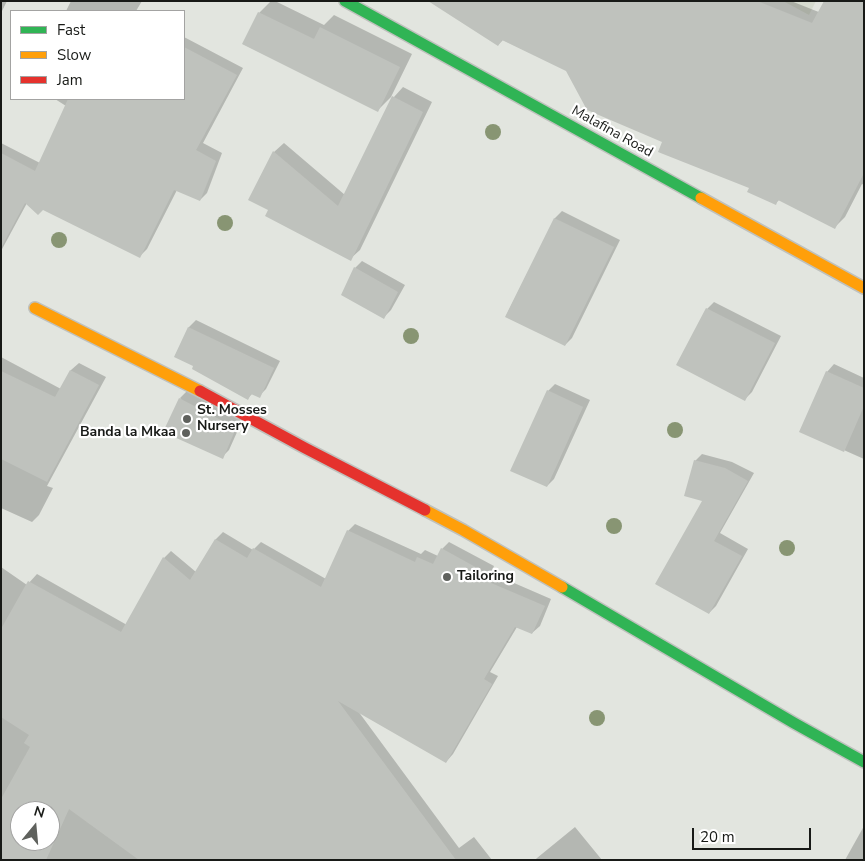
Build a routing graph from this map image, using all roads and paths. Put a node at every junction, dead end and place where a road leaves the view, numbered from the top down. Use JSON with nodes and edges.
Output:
{"nodes":[{"id":1,"x":346,"y":1,"type":"edge"},
{"id":2,"x":864,"y":288,"type":"edge"},
{"id":3,"x":35,"y":308,"type":"dead end"},
{"id":4,"x":864,"y":762,"type":"edge"}],
"edges":[{"from":1,"to":2,"type":"street","name":"Malafina Road"},
{"from":3,"to":4,"type":"street"}]}
